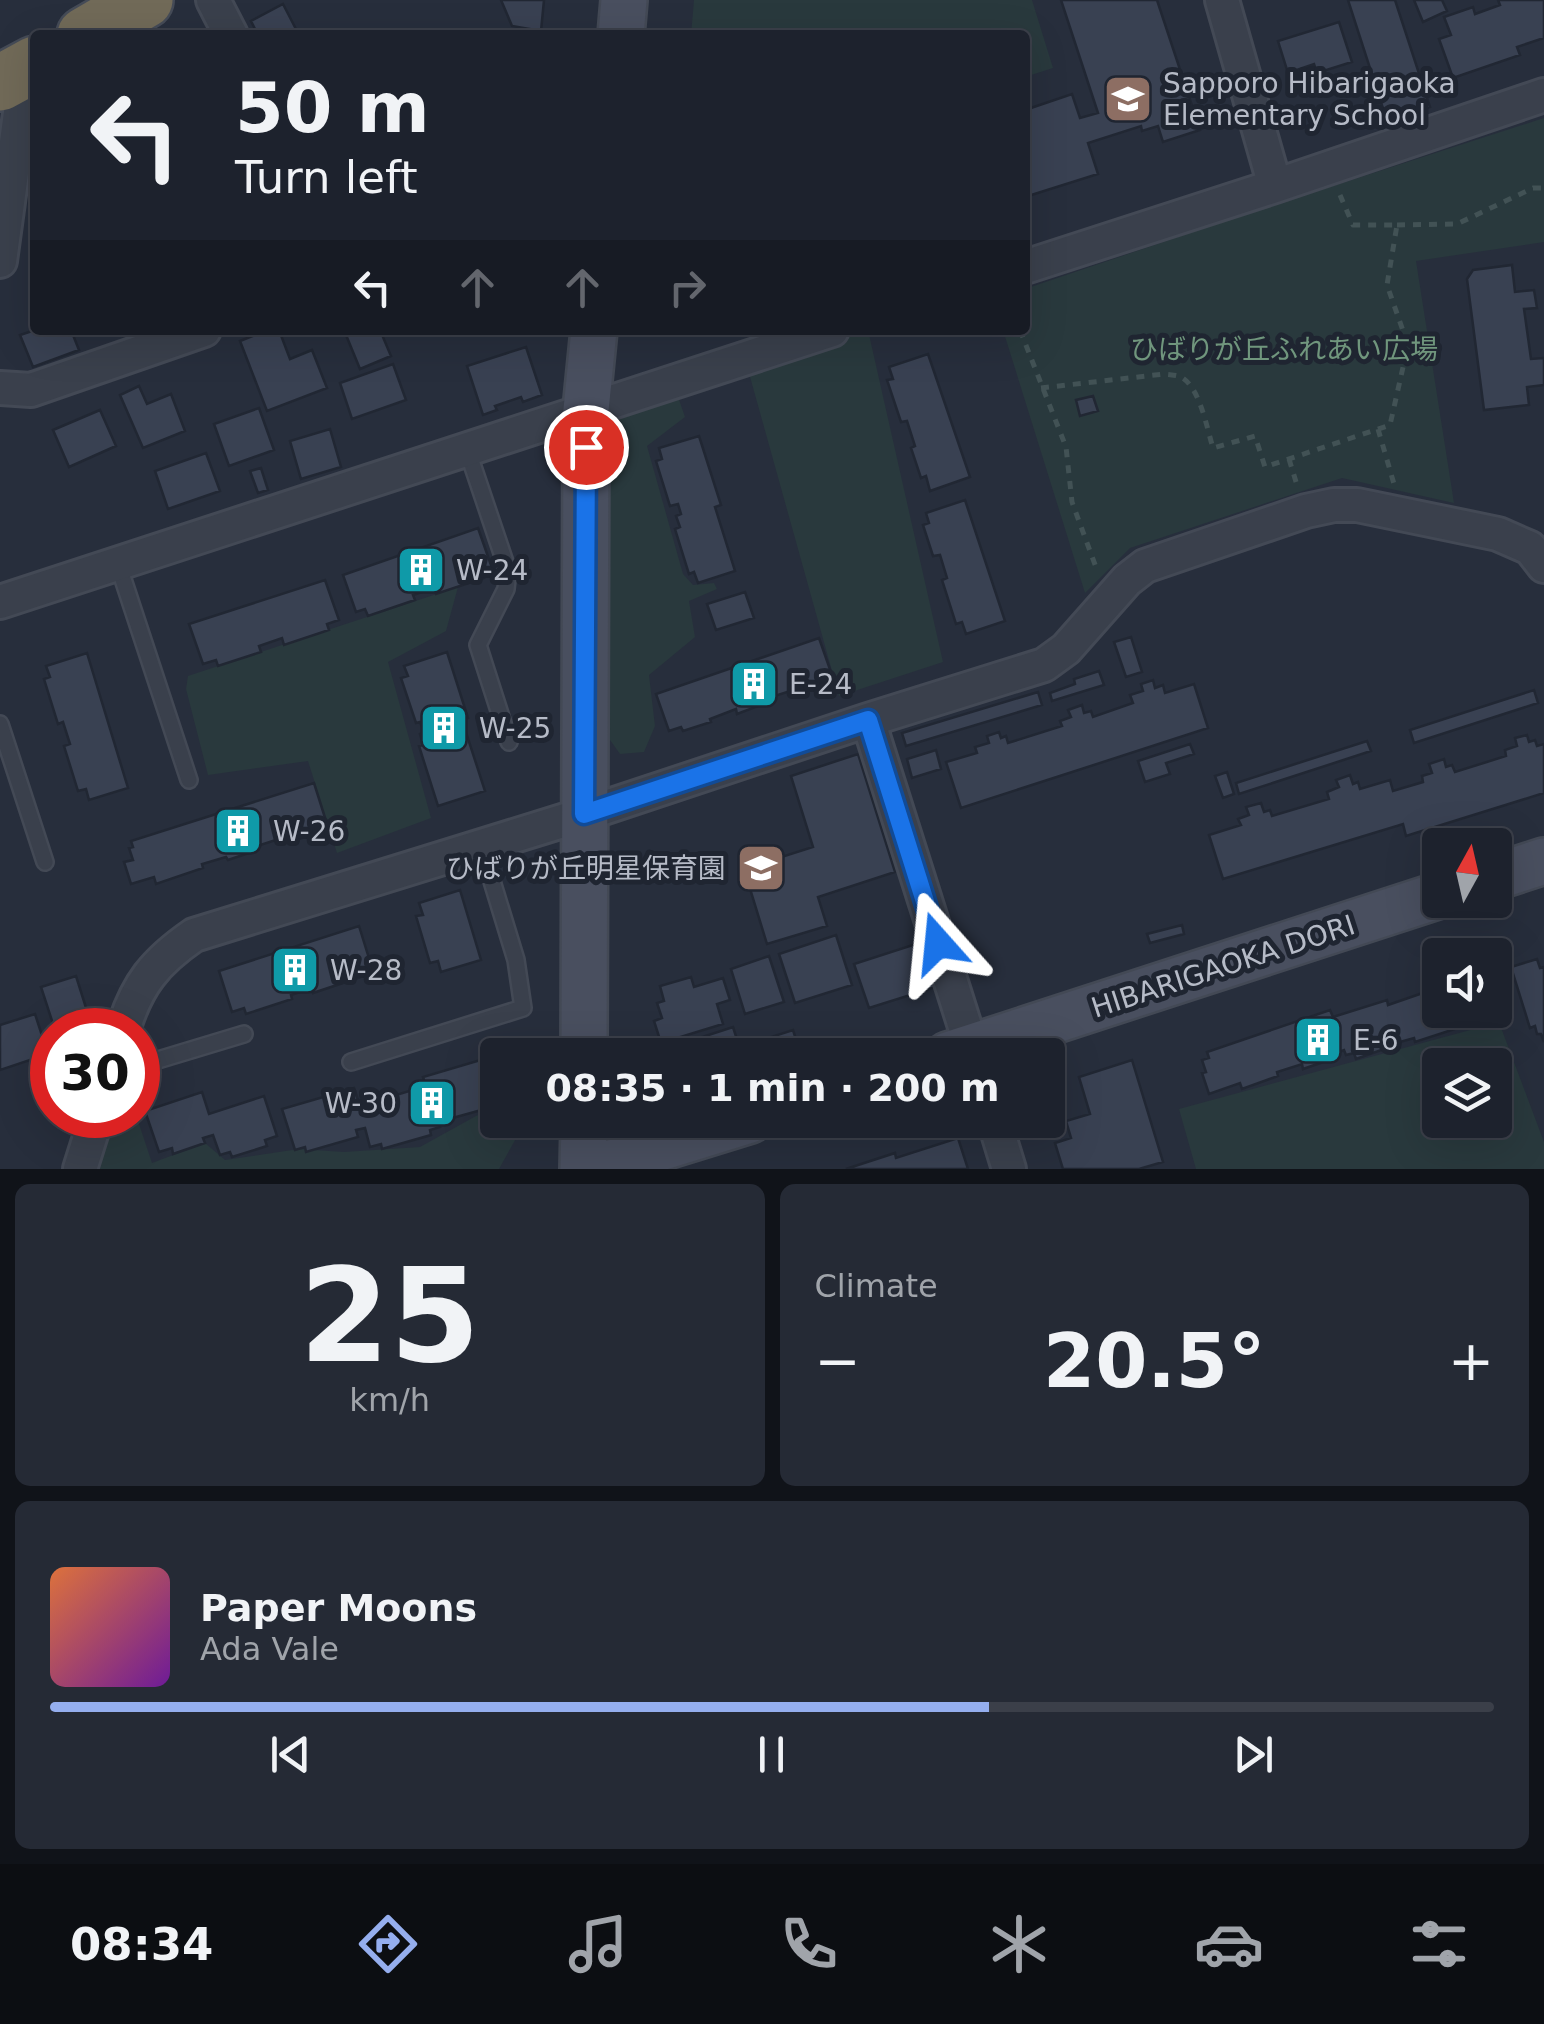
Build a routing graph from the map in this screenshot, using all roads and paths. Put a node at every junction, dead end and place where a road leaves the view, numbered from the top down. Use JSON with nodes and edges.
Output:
{"nodes":[{"id":1,"x":146,"y":0,"type":"edge"},
{"id":2,"x":214,"y":0,"type":"edge"},
{"id":3,"x":624,"y":0,"type":"edge"},
{"id":4,"x":1222,"y":0,"type":"edge"},
{"id":5,"x":94,"y":30,"type":"edge"},
{"id":6,"x":229,"y":30,"type":"edge"},
{"id":7,"x":621,"y":30,"type":"edge"},
{"id":8,"x":20,"y":72,"type":"edge"},
{"id":9,"x":1544,"y":95,"type":"edge"},
{"id":10,"x":1328,"y":168,"type":"junction"},
{"id":11,"x":1275,"y":186,"type":"junction"},
{"id":12,"x":1544,"y":188,"type":"edge"},
{"id":13,"x":1397,"y":225,"type":"junction"},
{"id":14,"x":0,"y":261,"type":"edge"},
{"id":15,"x":1030,"y":264,"type":"edge"},
{"id":16,"x":190,"y":335,"type":"edge"},
{"id":17,"x":594,"y":335,"type":"edge"},
{"id":18,"x":817,"y":335,"type":"edge"},
{"id":19,"x":1022,"y":335,"type":"edge"},
{"id":20,"x":0,"y":388,"type":"edge"},
{"id":21,"x":1041,"y":388,"type":"junction"},
{"id":22,"x":586,"y":410,"type":"junction"},
{"id":23,"x":1378,"y":429,"type":"junction"},
{"id":24,"x":467,"y":449,"type":"junction"},
{"id":25,"x":1404,"y":515,"type":"junction"},
{"id":26,"x":1539,"y":548,"type":"edge"},
{"id":27,"x":118,"y":564,"type":"junction"},
{"id":28,"x":1108,"y":601,"type":"junction"},
{"id":29,"x":0,"y":602,"type":"edge"},
{"id":30,"x":868,"y":720,"type":"junction"},
{"id":31,"x":0,"y":724,"type":"edge"},
{"id":32,"x":510,"y":742,"type":"dead end"},
{"id":33,"x":189,"y":780,"type":"dead end"},
{"id":34,"x":584,"y":814,"type":"junction"},
{"id":35,"x":480,"y":846,"type":"junction"},
{"id":36,"x":1544,"y":861,"type":"edge"},
{"id":37,"x":45,"y":862,"type":"dead end"},
{"id":38,"x":1512,"y":871,"type":"edge"},
{"id":39,"x":1422,"y":901,"type":"edge"},
{"id":40,"x":131,"y":1008,"type":"edge"},
{"id":41,"x":244,"y":1034,"type":"dead end"},
{"id":42,"x":584,"y":1038,"type":"edge"},
{"id":43,"x":961,"y":1038,"type":"edge"},
{"id":44,"x":1007,"y":1038,"type":"edge"},
{"id":45,"x":160,"y":1059,"type":"edge"},
{"id":46,"x":351,"y":1062,"type":"dead end"},
{"id":47,"x":90,"y":1138,"type":"edge"},
{"id":48,"x":584,"y":1138,"type":"edge"},
{"id":49,"x":692,"y":1138,"type":"edge"},
{"id":50,"x":999,"y":1138,"type":"edge"},
{"id":51,"x":80,"y":1169,"type":"edge"},
{"id":52,"x":583,"y":1169,"type":"edge"},
{"id":53,"x":592,"y":1169,"type":"edge"},
{"id":54,"x":1008,"y":1169,"type":"edge"}],
"edges":[{"from":1,"to":5,"type":"highway"},
{"from":2,"to":6,"type":"street"},
{"from":3,"to":7,"type":"street"},
{"from":4,"to":11,"type":"street"},
{"from":8,"to":14,"type":"street"},
{"from":9,"to":10,"type":"street"},
{"from":10,"to":11,"type":"street"},
{"from":10,"to":13,"type":"path"},
{"from":11,"to":15,"type":"street"},
{"from":12,"to":13,"type":"path"},
{"from":13,"to":23,"type":"path"},
{"from":16,"to":20,"type":"street"},
{"from":17,"to":22,"type":"street"},
{"from":18,"to":22,"type":"street"},
{"from":19,"to":21,"type":"path"},
{"from":21,"to":23,"type":"path"},
{"from":21,"to":28,"type":"path"},
{"from":22,"to":24,"type":"street"},
{"from":22,"to":34,"type":"street"},
{"from":23,"to":25,"type":"path"},
{"from":24,"to":27,"type":"street"},
{"from":24,"to":32,"type":"lane"},
{"from":25,"to":26,"type":"street"},
{"from":25,"to":28,"type":"street"},
{"from":27,"to":29,"type":"street"},
{"from":27,"to":33,"type":"lane"},
{"from":28,"to":30,"type":"street"},
{"from":30,"to":34,"type":"street"},
{"from":30,"to":43,"type":"street"},
{"from":31,"to":37,"type":"lane"},
{"from":34,"to":35,"type":"street"},
{"from":34,"to":42,"type":"street"},
{"from":35,"to":40,"type":"street"},
{"from":35,"to":46,"type":"lane"},
{"from":36,"to":38,"type":"street"},
{"from":39,"to":44,"type":"street","name":"HIBARIGAOKA DORI"},
{"from":41,"to":45,"type":"lane"},
{"from":47,"to":51,"type":"street"},
{"from":48,"to":52,"type":"street"},
{"from":49,"to":53,"type":"street"},
{"from":50,"to":54,"type":"street"}]}
